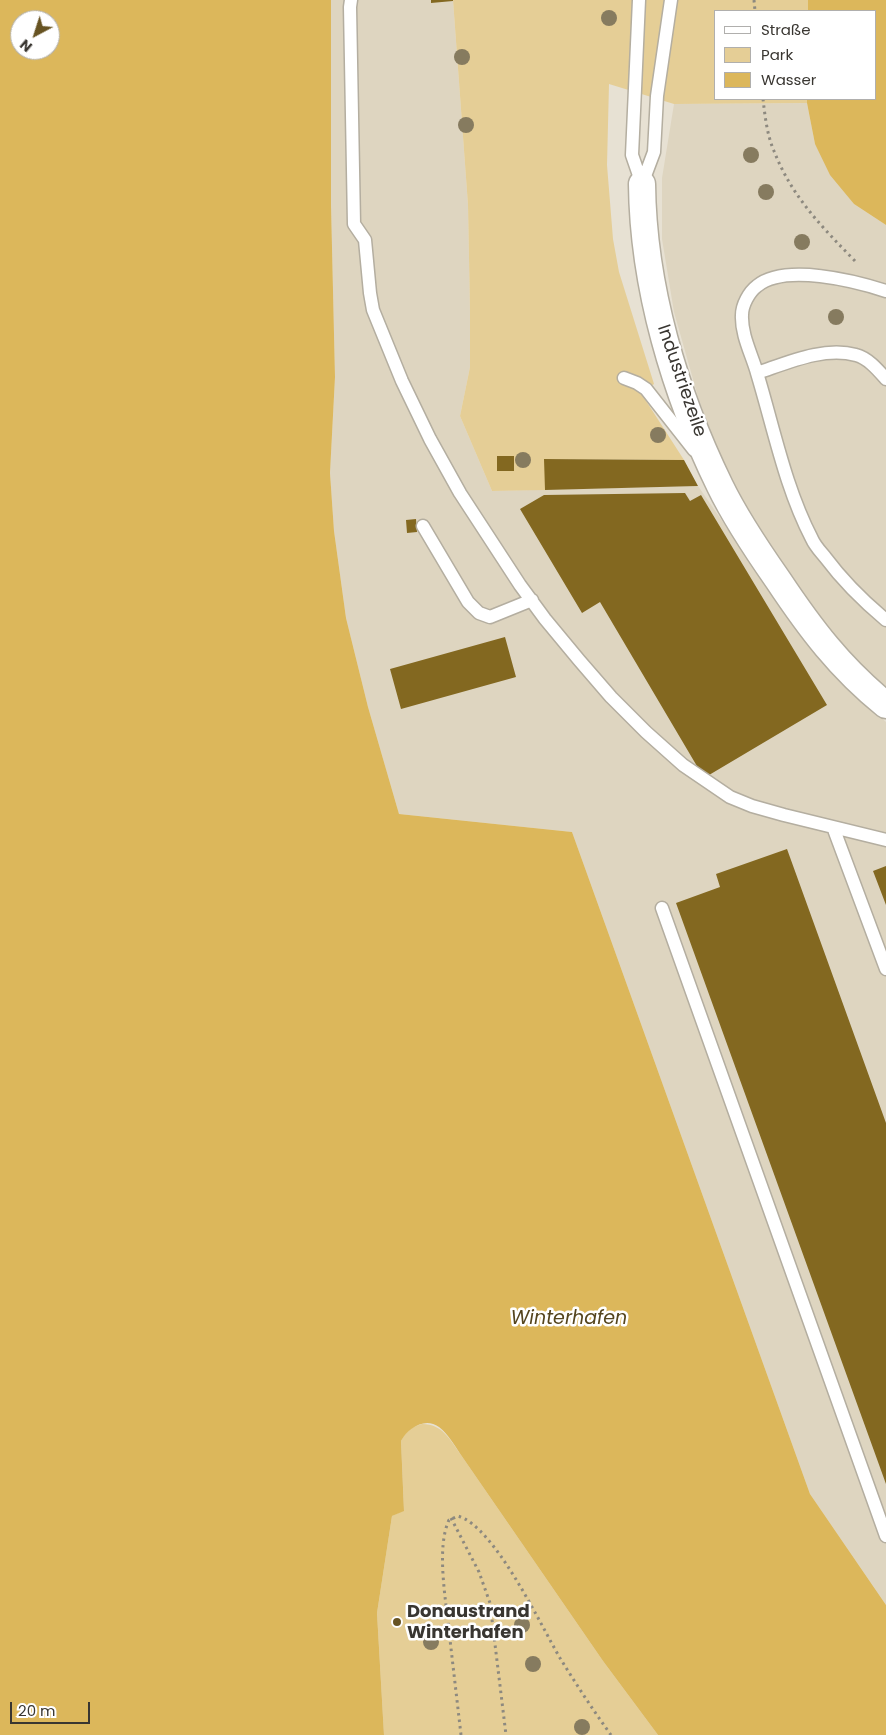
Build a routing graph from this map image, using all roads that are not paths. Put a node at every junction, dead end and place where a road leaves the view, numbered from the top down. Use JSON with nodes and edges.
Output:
{"nodes":[{"id":1,"x":351,"y":0,"type":"edge"},
{"id":2,"x":639,"y":0,"type":"edge"},
{"id":3,"x":670,"y":0,"type":"edge"},
{"id":4,"x":642,"y":184,"type":"junction"},
{"id":5,"x":886,"y":291,"type":"edge"},
{"id":6,"x":757,"y":373,"type":"junction"},
{"id":7,"x":624,"y":378,"type":"dead end"},
{"id":8,"x":886,"y":379,"type":"edge"},
{"id":9,"x":720,"y":487,"type":"junction"},
{"id":10,"x":423,"y":526,"type":"dead end"},
{"id":11,"x":532,"y":600,"type":"junction"},
{"id":12,"x":886,"y":620,"type":"edge"},
{"id":13,"x":886,"y":705,"type":"edge"},
{"id":14,"x":833,"y":826,"type":"junction"},
{"id":15,"x":886,"y":840,"type":"edge"},
{"id":16,"x":662,"y":908,"type":"dead end"},
{"id":17,"x":886,"y":969,"type":"edge"},
{"id":18,"x":886,"y":1536,"type":"edge"}],
"edges":[{"from":1,"to":11,"type":"lane"},
{"from":2,"to":4,"type":"lane"},
{"from":3,"to":4,"type":"lane","name":"Industriezeile"},
{"from":4,"to":9,"type":"street","name":"Industriezeile"},
{"from":5,"to":6,"type":"lane"},
{"from":6,"to":8,"type":"lane"},
{"from":6,"to":12,"type":"lane"},
{"from":7,"to":9,"type":"lane"},
{"from":9,"to":13,"type":"street","name":"Industriezeile"},
{"from":10,"to":11,"type":"lane"},
{"from":11,"to":14,"type":"lane"},
{"from":14,"to":15,"type":"lane"},
{"from":14,"to":17,"type":"lane"},
{"from":16,"to":18,"type":"lane"}]}
